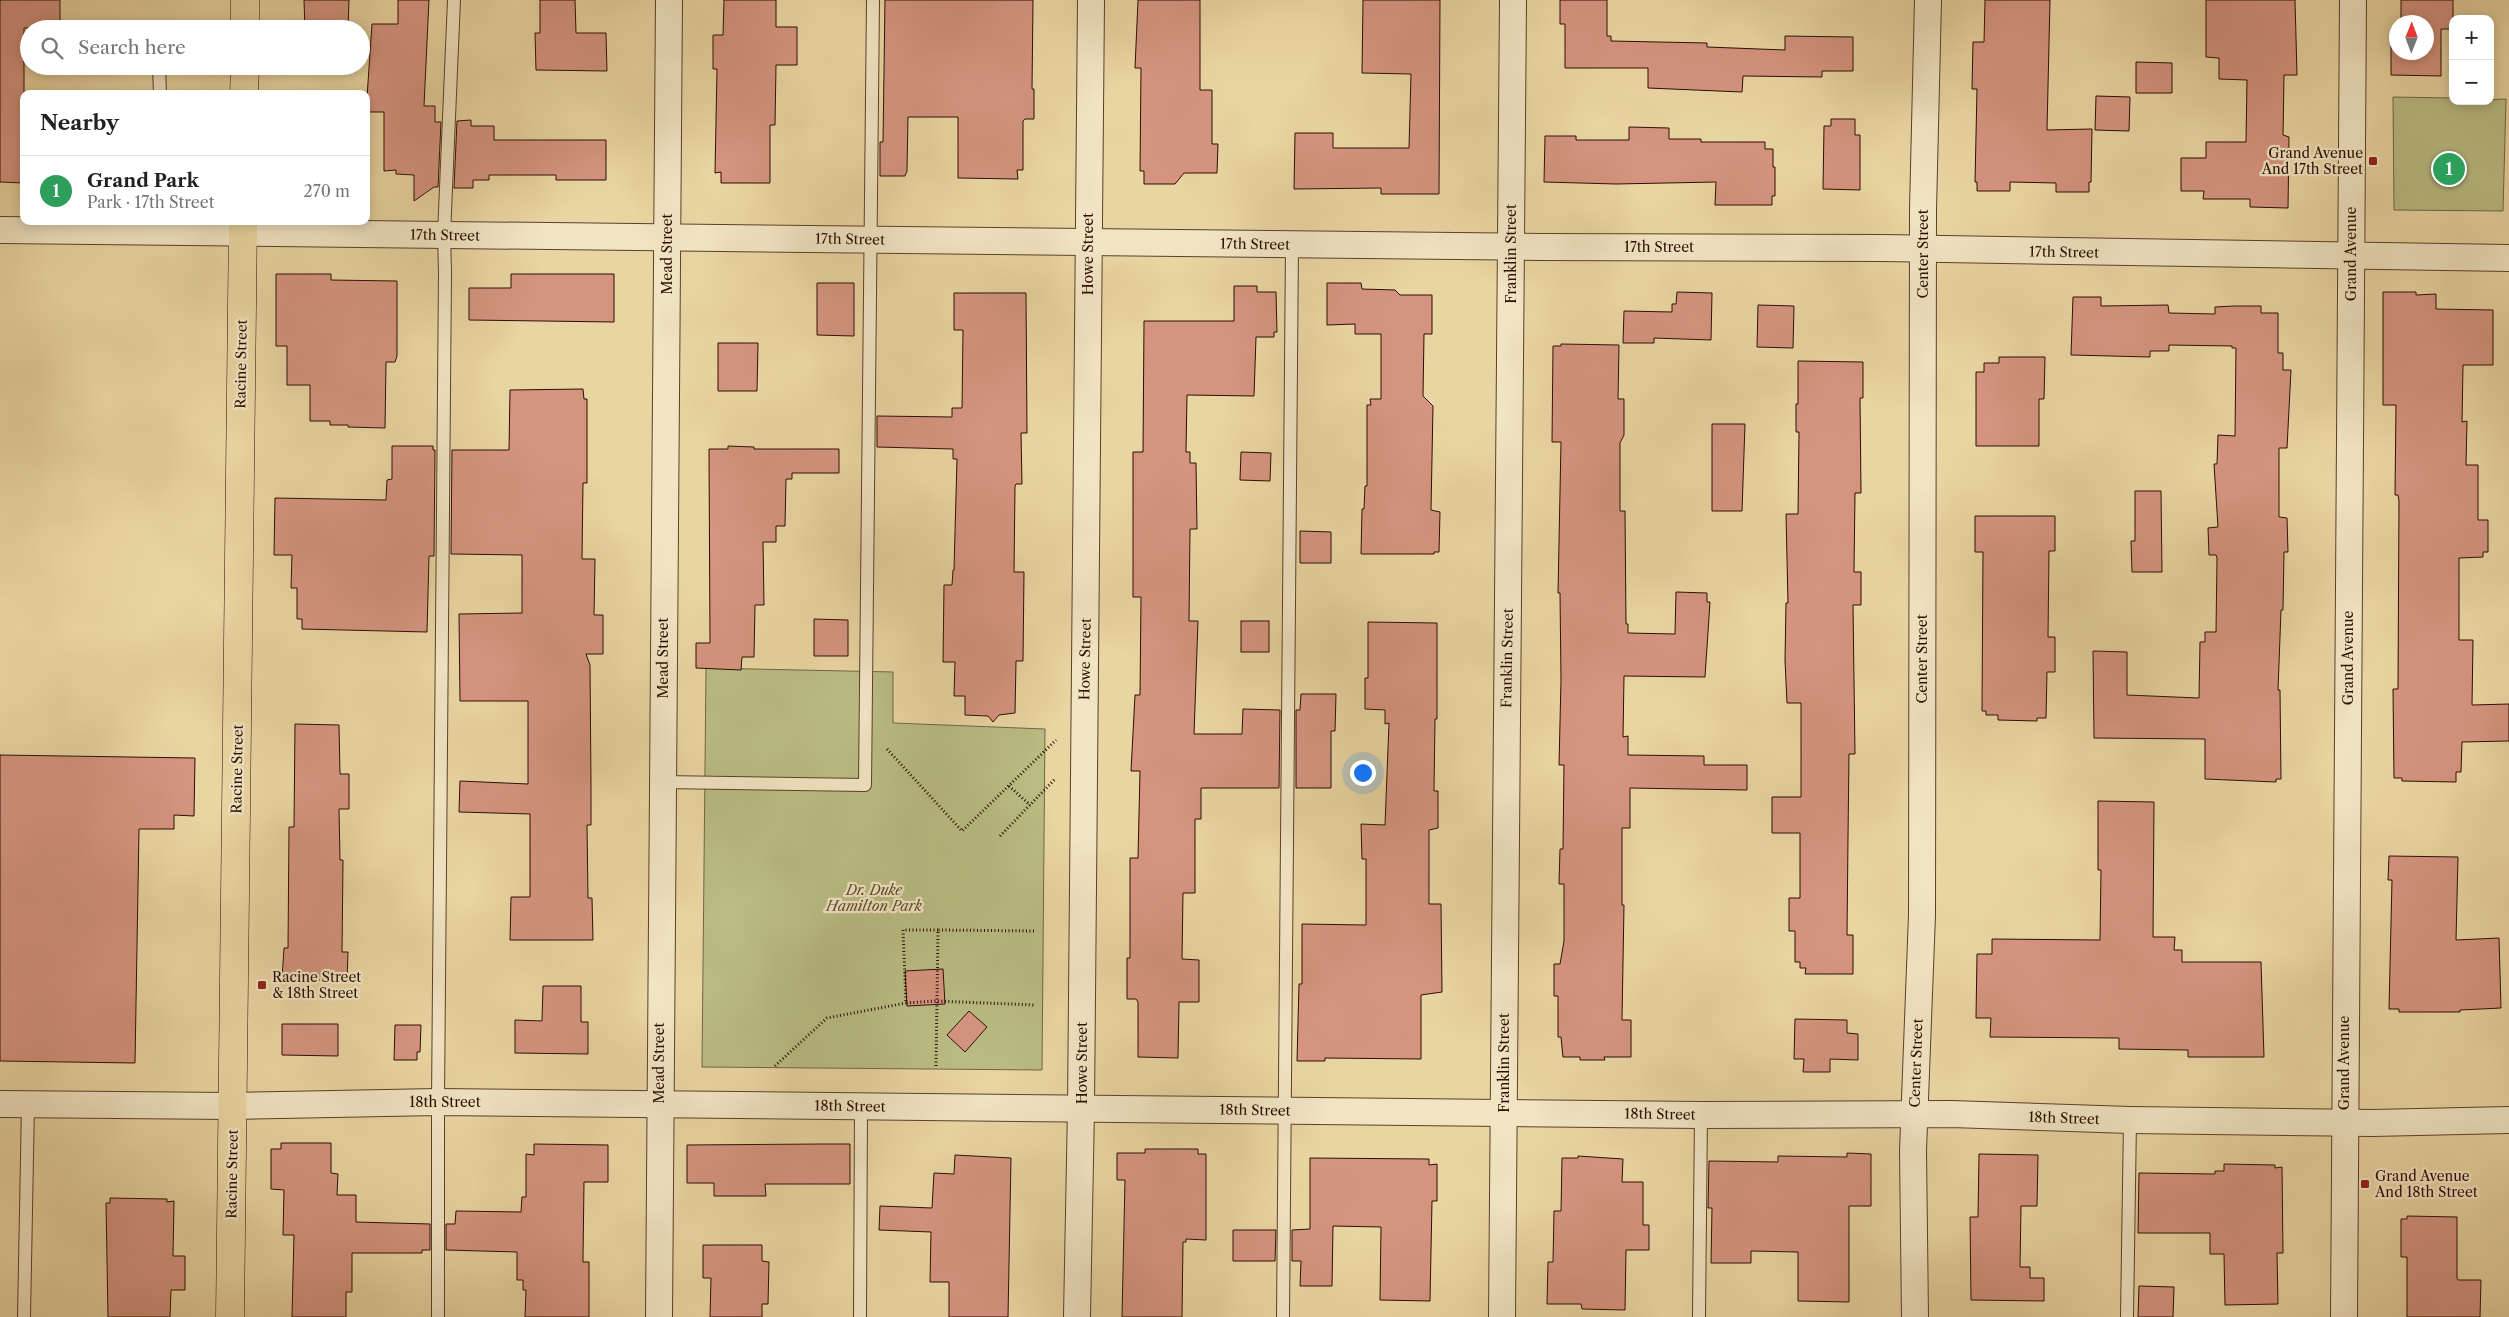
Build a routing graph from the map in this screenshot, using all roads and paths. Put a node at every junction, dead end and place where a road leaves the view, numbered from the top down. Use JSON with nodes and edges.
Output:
{"nodes":[{"id":1,"x":245,"y":0,"type":"edge"},
{"id":2,"x":454,"y":0,"type":"edge"},
{"id":3,"x":669,"y":0,"type":"edge"},
{"id":4,"x":873,"y":0,"type":"edge"},
{"id":5,"x":1090,"y":0,"type":"edge"},
{"id":6,"x":1513,"y":0,"type":"edge"},
{"id":7,"x":1928,"y":0,"type":"edge"},
{"id":8,"x":2353,"y":0,"type":"edge"},
{"id":9,"x":245,"y":20,"type":"edge"},
{"id":10,"x":159,"y":75,"type":"edge"},
{"id":11,"x":244,"y":75,"type":"edge"},
{"id":12,"x":160,"y":90,"type":"edge"},
{"id":13,"x":244,"y":90,"type":"edge"},
{"id":14,"x":159,"y":227,"type":"edge"},
{"id":15,"x":243,"y":227,"type":"edge"},
{"id":16,"x":0,"y":230,"type":"edge"},
{"id":17,"x":444,"y":235,"type":"junction"},
{"id":18,"x":667,"y":238,"type":"junction"},
{"id":19,"x":870,"y":240,"type":"junction"},
{"id":20,"x":1088,"y":242,"type":"junction"},
{"id":21,"x":1292,"y":244,"type":"junction"},
{"id":22,"x":1511,"y":247,"type":"junction"},
{"id":23,"x":1924,"y":248,"type":"junction"},
{"id":24,"x":2351,"y":256,"type":"junction"},
{"id":25,"x":2509,"y":258,"type":"edge"},
{"id":26,"x":1084,"y":713,"type":"junction"},
{"id":27,"x":865,"y":724,"type":"junction"},
{"id":28,"x":1084,"y":748,"type":"junction"},
{"id":29,"x":662,"y":782,"type":"junction"},
{"id":30,"x":1009,"y":786,"type":"junction"},
{"id":31,"x":1030,"y":805,"type":"junction"},
{"id":32,"x":1000,"y":836,"type":"dead end"},
{"id":33,"x":938,"y":930,"type":"junction"},
{"id":34,"x":1036,"y":931,"type":"dead end"},
{"id":35,"x":936,"y":1001,"type":"junction"},
{"id":36,"x":906,"y":1003,"type":"junction"},
{"id":37,"x":1035,"y":1004,"type":"dead end"},
{"id":38,"x":775,"y":1066,"type":"dead end"},
{"id":39,"x":936,"y":1066,"type":"dead end"},
{"id":40,"x":438,"y":1102,"type":"junction"},
{"id":41,"x":659,"y":1103,"type":"junction"},
{"id":42,"x":0,"y":1104,"type":"edge"},
{"id":43,"x":28,"y":1104,"type":"junction"},
{"id":44,"x":233,"y":1106,"type":"junction"},
{"id":45,"x":861,"y":1106,"type":"junction"},
{"id":46,"x":1081,"y":1108,"type":"junction"},
{"id":47,"x":1286,"y":1110,"type":"junction"},
{"id":48,"x":1503,"y":1112,"type":"junction"},
{"id":49,"x":1914,"y":1114,"type":"junction"},
{"id":50,"x":1701,"y":1115,"type":"junction"},
{"id":51,"x":2130,"y":1120,"type":"junction"},
{"id":52,"x":2509,"y":1120,"type":"edge"},
{"id":53,"x":2344,"y":1122,"type":"junction"},
{"id":54,"x":24,"y":1317,"type":"edge"},
{"id":55,"x":230,"y":1317,"type":"edge"},
{"id":56,"x":438,"y":1317,"type":"edge"},
{"id":57,"x":659,"y":1317,"type":"edge"},
{"id":58,"x":860,"y":1317,"type":"edge"},
{"id":59,"x":1078,"y":1317,"type":"edge"},
{"id":60,"x":1284,"y":1317,"type":"edge"},
{"id":61,"x":1502,"y":1317,"type":"edge"},
{"id":62,"x":1699,"y":1317,"type":"edge"},
{"id":63,"x":1915,"y":1317,"type":"edge"},
{"id":64,"x":2127,"y":1317,"type":"edge"},
{"id":65,"x":2344,"y":1317,"type":"edge"}],
"edges":[{"from":1,"to":9,"type":"main road"},
{"from":2,"to":17,"type":"lane"},
{"from":3,"to":18,"type":"street","name":"Mead Street"},
{"from":4,"to":19,"type":"lane"},
{"from":5,"to":20,"type":"street","name":"Howe Street"},
{"from":6,"to":22,"type":"street","name":"Franklin Street"},
{"from":7,"to":23,"type":"street","name":"Center Street"},
{"from":8,"to":24,"type":"street","name":"Grand Avenue"},
{"from":10,"to":12,"type":"lane"},
{"from":11,"to":13,"type":"main road"},
{"from":14,"to":15,"type":"street","name":"17th Street"},
{"from":14,"to":16,"type":"street","name":"17th Street"},
{"from":15,"to":17,"type":"street","name":"17th Street"},
{"from":15,"to":44,"type":"main road","name":"Racine Street"},
{"from":17,"to":18,"type":"street","name":"17th Street"},
{"from":17,"to":40,"type":"lane"},
{"from":18,"to":19,"type":"street","name":"17th Street"},
{"from":18,"to":29,"type":"street","name":"Mead Street"},
{"from":19,"to":20,"type":"street","name":"17th Street"},
{"from":19,"to":27,"type":"lane"},
{"from":20,"to":21,"type":"street","name":"17th Street"},
{"from":20,"to":26,"type":"street","name":"Howe Street"},
{"from":21,"to":22,"type":"street","name":"17th Street"},
{"from":21,"to":47,"type":"lane"},
{"from":22,"to":23,"type":"street","name":"17th Street"},
{"from":22,"to":48,"type":"street","name":"Franklin Street"},
{"from":23,"to":24,"type":"street","name":"17th Street"},
{"from":23,"to":49,"type":"street","name":"Center Street"},
{"from":24,"to":25,"type":"street","name":"17th Street"},
{"from":24,"to":53,"type":"street","name":"Grand Avenue"},
{"from":26,"to":28,"type":"street","name":"Howe Street"},
{"from":26,"to":30,"type":"path"},
{"from":27,"to":29,"type":"lane"},
{"from":27,"to":30,"type":"path"},
{"from":28,"to":31,"type":"path"},
{"from":28,"to":46,"type":"street","name":"Howe Street"},
{"from":29,"to":41,"type":"street","name":"Mead Street"},
{"from":30,"to":31,"type":"path"},
{"from":31,"to":32,"type":"path"},
{"from":33,"to":34,"type":"path"},
{"from":33,"to":35,"type":"path"},
{"from":33,"to":36,"type":"path"},
{"from":35,"to":36,"type":"path"},
{"from":35,"to":37,"type":"path"},
{"from":35,"to":39,"type":"path"},
{"from":36,"to":38,"type":"path"},
{"from":40,"to":41,"type":"street","name":"18th Street"},
{"from":40,"to":44,"type":"street","name":"18th Street"},
{"from":40,"to":56,"type":"lane"},
{"from":41,"to":45,"type":"street","name":"18th Street"},
{"from":41,"to":57,"type":"street","name":"Mead Street"},
{"from":42,"to":43,"type":"street","name":"18th Street"},
{"from":43,"to":44,"type":"street","name":"18th Street"},
{"from":43,"to":54,"type":"lane"},
{"from":44,"to":55,"type":"main road","name":"Racine Street"},
{"from":45,"to":46,"type":"street","name":"18th Street"},
{"from":45,"to":58,"type":"lane"},
{"from":46,"to":47,"type":"street","name":"18th Street"},
{"from":46,"to":59,"type":"street","name":"Howe Street"},
{"from":47,"to":48,"type":"street","name":"18th Street"},
{"from":47,"to":60,"type":"lane"},
{"from":48,"to":50,"type":"street","name":"18th Street"},
{"from":48,"to":61,"type":"street","name":"Franklin Street"},
{"from":49,"to":50,"type":"street","name":"18th Street"},
{"from":49,"to":51,"type":"street","name":"18th Street"},
{"from":49,"to":63,"type":"street","name":"Center Street"},
{"from":50,"to":62,"type":"lane"},
{"from":51,"to":53,"type":"street","name":"18th Street"},
{"from":51,"to":64,"type":"lane"},
{"from":52,"to":53,"type":"street","name":"18th Street"},
{"from":53,"to":65,"type":"street","name":"Grand Avenue"}]}
